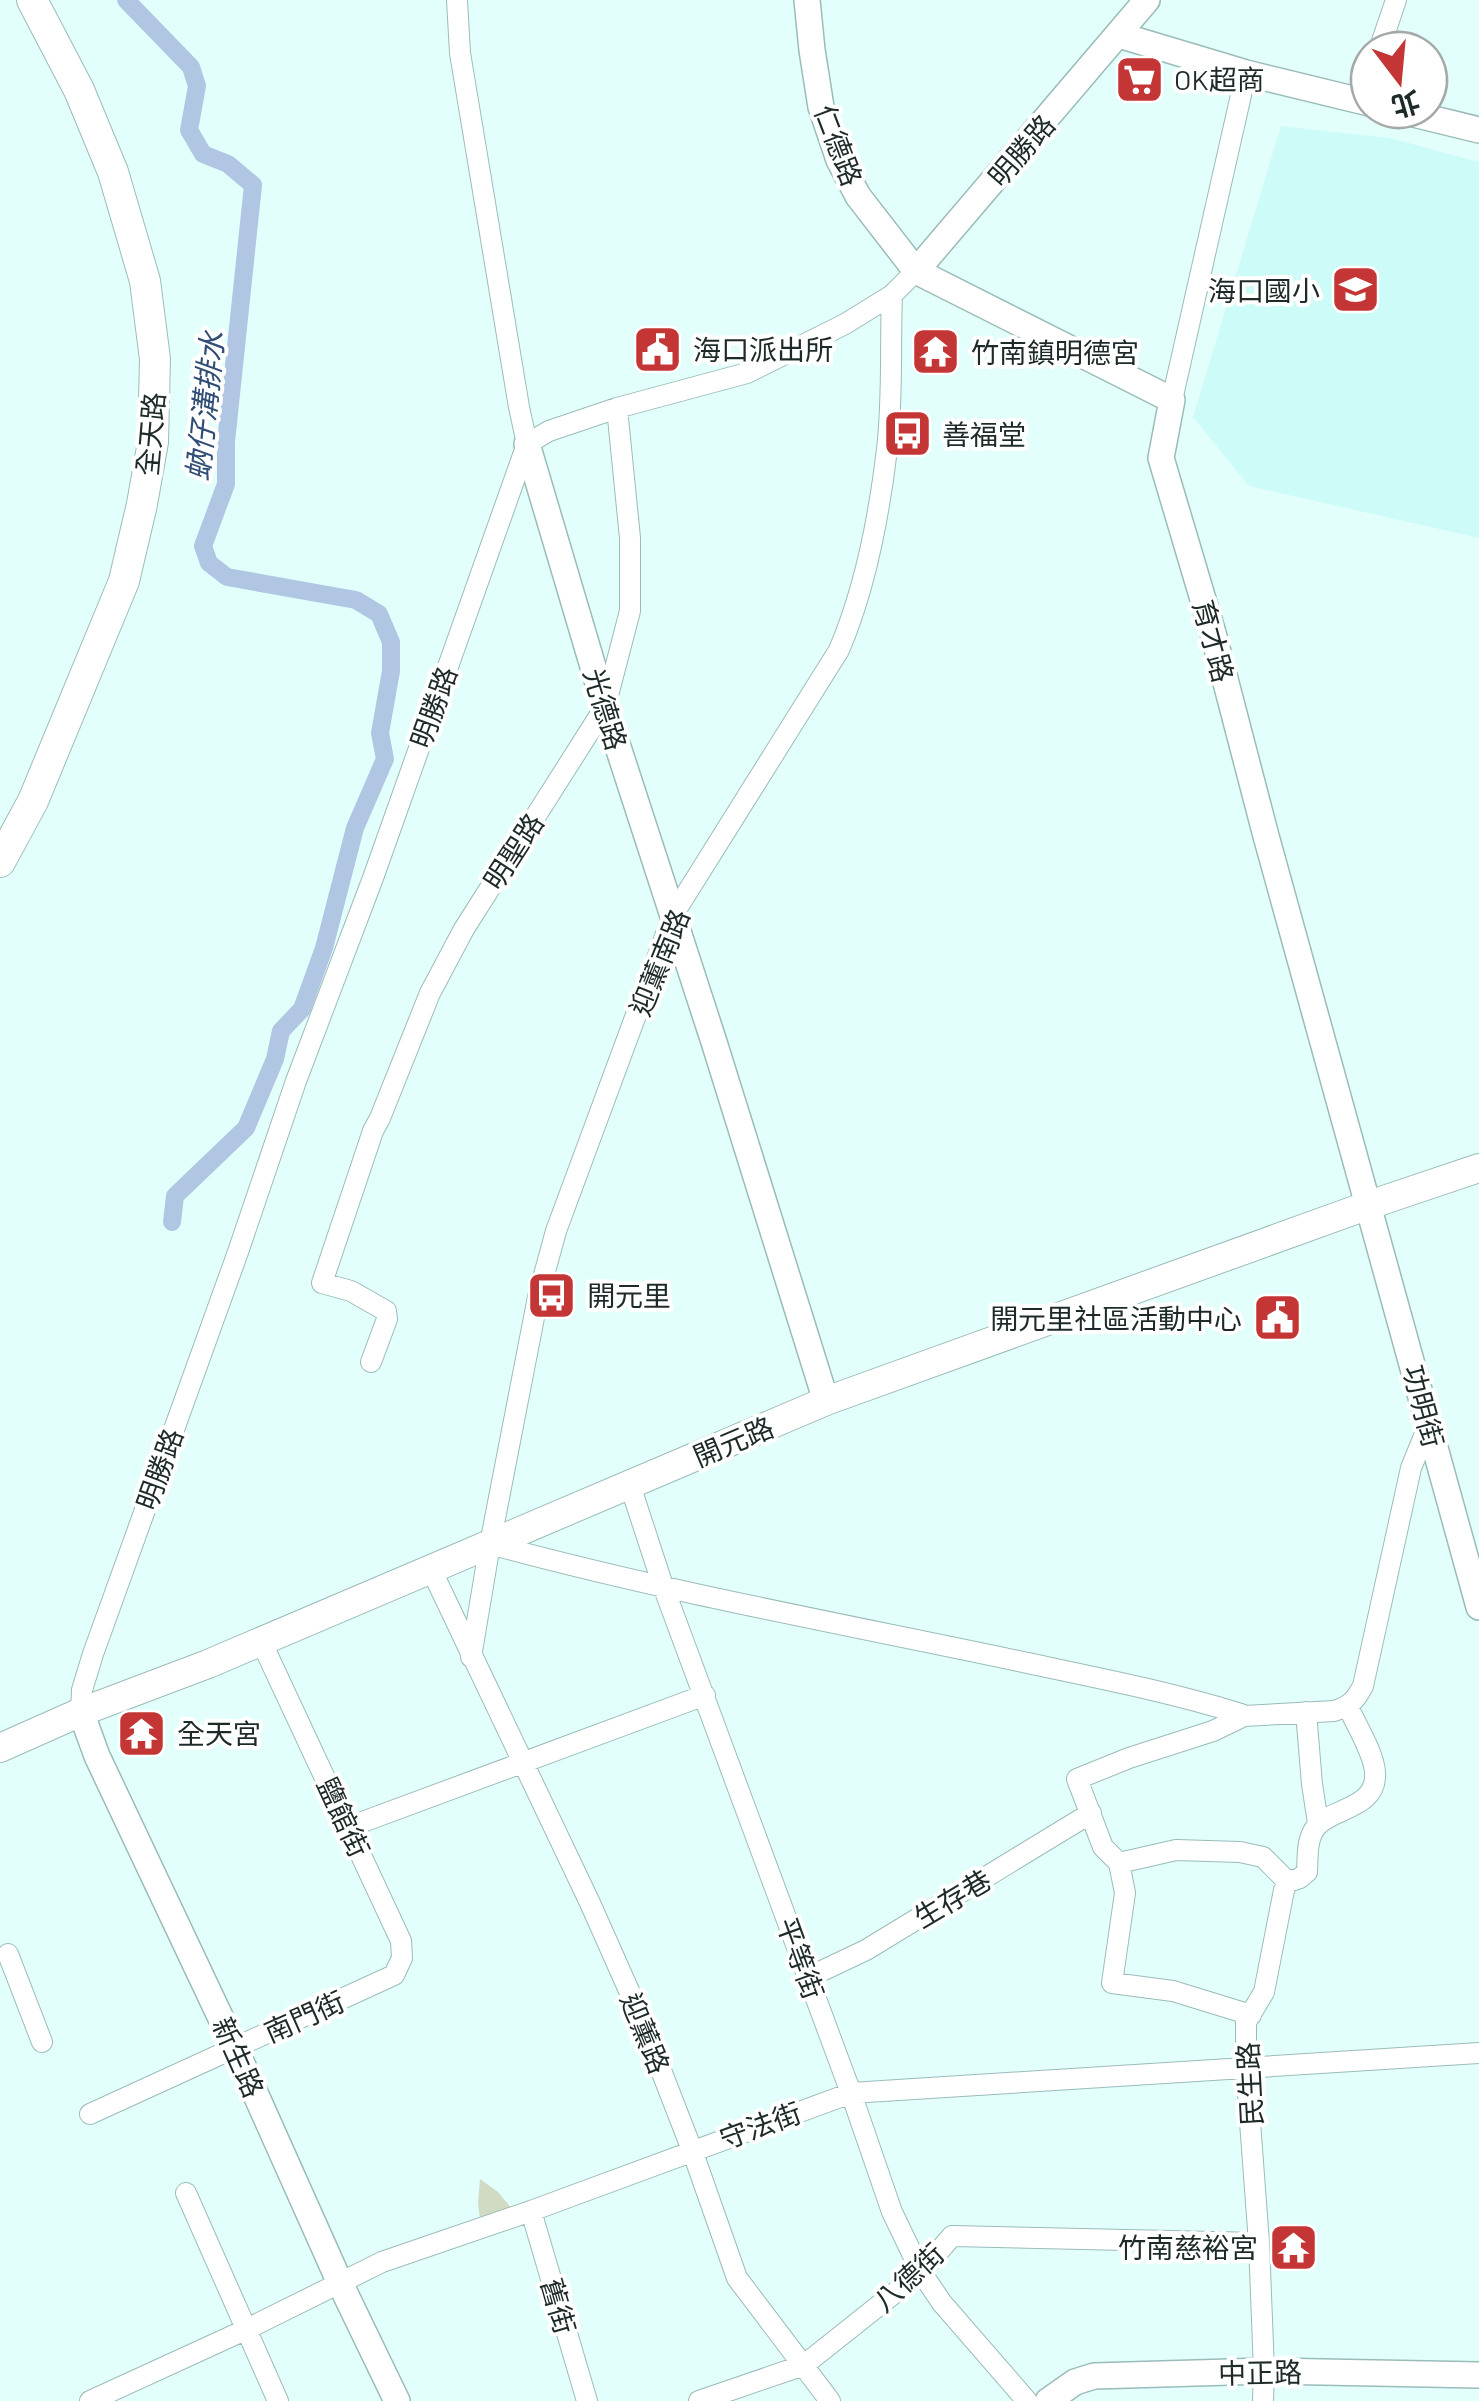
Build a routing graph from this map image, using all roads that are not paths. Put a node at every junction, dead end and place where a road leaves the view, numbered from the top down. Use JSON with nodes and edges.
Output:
{"nodes":[{"id":1,"x":32,"y":0,"type":"edge"},
{"id":2,"x":457,"y":0,"type":"edge"},
{"id":3,"x":807,"y":0,"type":"edge"},
{"id":4,"x":1147,"y":0,"type":"edge"},
{"id":5,"x":1396,"y":0,"type":"edge"},
{"id":6,"x":1386,"y":30,"type":"edge"},
{"id":7,"x":1119,"y":35,"type":"junction"},
{"id":8,"x":1246,"y":73,"type":"junction"},
{"id":9,"x":1349,"y":91,"type":"edge"},
{"id":10,"x":1449,"y":123,"type":"edge"},
{"id":11,"x":1479,"y":130,"type":"edge"},
{"id":12,"x":916,"y":271,"type":"junction"},
{"id":13,"x":892,"y":295,"type":"junction"},
{"id":14,"x":1172,"y":400,"type":"junction"},
{"id":15,"x":617,"y":408,"type":"junction"},
{"id":16,"x":527,"y":444,"type":"junction"},
{"id":17,"x":605,"y":707,"type":"junction"},
{"id":18,"x":0,"y":862,"type":"edge"},
{"id":19,"x":673,"y":915,"type":"junction"},
{"id":20,"x":1479,"y":1168,"type":"edge"},
{"id":21,"x":1369,"y":1205,"type":"junction"},
{"id":22,"x":371,"y":1362,"type":"dead end"},
{"id":23,"x":826,"y":1401,"type":"junction"},
{"id":24,"x":1429,"y":1424,"type":"junction"},
{"id":25,"x":630,"y":1484,"type":"junction"},
{"id":26,"x":490,"y":1544,"type":"junction"},
{"id":27,"x":431,"y":1570,"type":"junction"},
{"id":28,"x":663,"y":1586,"type":"junction"},
{"id":29,"x":1479,"y":1607,"type":"edge"},
{"id":30,"x":261,"y":1641,"type":"junction"},
{"id":31,"x":471,"y":1657,"type":"junction"},
{"id":32,"x":704,"y":1695,"type":"junction"},
{"id":33,"x":1348,"y":1707,"type":"junction"},
{"id":34,"x":81,"y":1712,"type":"junction"},
{"id":35,"x":1306,"y":1712,"type":"junction"},
{"id":36,"x":1244,"y":1716,"type":"junction"},
{"id":37,"x":0,"y":1748,"type":"edge"},
{"id":38,"x":522,"y":1763,"type":"junction"},
{"id":39,"x":1091,"y":1813,"type":"junction"},
{"id":40,"x":1318,"y":1823,"type":"junction"},
{"id":41,"x":349,"y":1827,"type":"junction"},
{"id":42,"x":1119,"y":1863,"type":"junction"},
{"id":43,"x":1288,"y":1882,"type":"junction"},
{"id":44,"x":8,"y":1954,"type":"dead end"},
{"id":45,"x":808,"y":1978,"type":"junction"},
{"id":46,"x":373,"y":1985,"type":"joint"},
{"id":47,"x":1251,"y":2016,"type":"junction"},
{"id":48,"x":42,"y":2042,"type":"dead end"},
{"id":49,"x":235,"y":2048,"type":"junction"},
{"id":50,"x":1479,"y":2052,"type":"edge"},
{"id":51,"x":1246,"y":2068,"type":"junction"},
{"id":52,"x":851,"y":2092,"type":"junction"},
{"id":53,"x":90,"y":2114,"type":"dead end"},
{"id":54,"x":692,"y":2150,"type":"junction"},
{"id":55,"x":186,"y":2193,"type":"dead end"},
{"id":56,"x":532,"y":2210,"type":"junction"},
{"id":57,"x":1259,"y":2243,"type":"junction"},
{"id":58,"x":922,"y":2272,"type":"junction"},
{"id":59,"x":340,"y":2283,"type":"junction"},
{"id":60,"x":245,"y":2330,"type":"junction"},
{"id":61,"x":804,"y":2366,"type":"junction"},
{"id":62,"x":1264,"y":2371,"type":"junction"},
{"id":63,"x":1479,"y":2375,"type":"edge"},
{"id":64,"x":90,"y":2401,"type":"edge"},
{"id":65,"x":278,"y":2401,"type":"edge"},
{"id":66,"x":396,"y":2401,"type":"edge"},
{"id":67,"x":588,"y":2401,"type":"edge"},
{"id":68,"x":699,"y":2401,"type":"edge"},
{"id":69,"x":830,"y":2401,"type":"edge"},
{"id":70,"x":1027,"y":2401,"type":"edge"},
{"id":71,"x":1048,"y":2401,"type":"edge"},
{"id":72,"x":1263,"y":2401,"type":"edge"}],
"edges":[{"from":1,"to":18,"type":"main road","name":"全天路"},
{"from":2,"to":16,"type":"street","name":"光德路"},
{"from":3,"to":12,"type":"street","name":"仁德路"},
{"from":4,"to":7,"type":"street","name":"明勝路"},
{"from":5,"to":6,"type":"street"},
{"from":7,"to":8,"type":"street"},
{"from":7,"to":12,"type":"street","name":"明勝路"},
{"from":8,"to":9,"type":"street"},
{"from":8,"to":14,"type":"street","name":"育才路"},
{"from":10,"to":11,"type":"street"},
{"from":12,"to":13,"type":"street","name":"明勝路"},
{"from":12,"to":14,"type":"street"},
{"from":13,"to":15,"type":"street","name":"明勝路"},
{"from":13,"to":19,"type":"street","name":"迎薰南路"},
{"from":14,"to":21,"type":"street","name":"育才路"},
{"from":15,"to":16,"type":"street","name":"明勝路"},
{"from":15,"to":17,"type":"street","name":"明聖路"},
{"from":16,"to":17,"type":"street","name":"光德路"},
{"from":16,"to":34,"type":"street","name":"明勝路"},
{"from":17,"to":19,"type":"street","name":"光德路"},
{"from":17,"to":22,"type":"street","name":"明聖路"},
{"from":19,"to":23,"type":"street","name":"光德路"},
{"from":19,"to":26,"type":"street","name":"迎薰南路"},
{"from":20,"to":21,"type":"main road","name":"開元路"},
{"from":21,"to":23,"type":"main road","name":"開元路"},
{"from":21,"to":24,"type":"street","name":"功明街"},
{"from":23,"to":25,"type":"main road","name":"開元路"},
{"from":24,"to":29,"type":"street","name":"功明街"},
{"from":24,"to":33,"type":"street"},
{"from":25,"to":26,"type":"main road","name":"開元路"},
{"from":25,"to":28,"type":"street","name":"平等街"},
{"from":26,"to":27,"type":"main road","name":"開元路"},
{"from":26,"to":28,"type":"street"},
{"from":26,"to":31,"type":"street","name":"迎薰南路"},
{"from":27,"to":30,"type":"main road","name":"開元路"},
{"from":27,"to":31,"type":"street","name":"迎薰路"},
{"from":28,"to":32,"type":"street","name":"平等街"},
{"from":28,"to":36,"type":"street"},
{"from":30,"to":34,"type":"main road","name":"開元路"},
{"from":30,"to":41,"type":"street","name":"鹽館街"},
{"from":31,"to":38,"type":"street","name":"迎薰路"},
{"from":32,"to":38,"type":"street"},
{"from":32,"to":45,"type":"street","name":"平等街"},
{"from":33,"to":35,"type":"street"},
{"from":33,"to":40,"type":"street"},
{"from":34,"to":37,"type":"main road","name":"開元路"},
{"from":34,"to":49,"type":"street","name":"新生路"},
{"from":35,"to":36,"type":"street"},
{"from":35,"to":40,"type":"street"},
{"from":36,"to":39,"type":"street"},
{"from":38,"to":41,"type":"street"},
{"from":38,"to":54,"type":"street","name":"迎薰路"},
{"from":39,"to":42,"type":"street"},
{"from":39,"to":45,"type":"street","name":"生存巷"},
{"from":40,"to":43,"type":"street","name":"民生路"},
{"from":41,"to":46,"type":"street","name":"鹽館街"},
{"from":42,"to":43,"type":"street"},
{"from":42,"to":47,"type":"street"},
{"from":43,"to":47,"type":"street","name":"民生路"},
{"from":44,"to":48,"type":"street"},
{"from":45,"to":52,"type":"street","name":"平等街"},
{"from":46,"to":49,"type":"street","name":"南門街"},
{"from":47,"to":51,"type":"street","name":"民生路"},
{"from":49,"to":53,"type":"street","name":"南門街"},
{"from":49,"to":59,"type":"street","name":"新生路"},
{"from":50,"to":51,"type":"street","name":"守法街"},
{"from":51,"to":52,"type":"street","name":"守法街"},
{"from":51,"to":57,"type":"street","name":"民生路"},
{"from":52,"to":54,"type":"street","name":"守法街"},
{"from":52,"to":58,"type":"street","name":"平等街"},
{"from":54,"to":56,"type":"street","name":"守法街"},
{"from":54,"to":61,"type":"street","name":"迎薰路"},
{"from":55,"to":60,"type":"street"},
{"from":56,"to":59,"type":"street","name":"守法街"},
{"from":56,"to":67,"type":"street","name":"舊街"},
{"from":57,"to":58,"type":"street","name":"八德街"},
{"from":57,"to":62,"type":"street","name":"民生路"},
{"from":58,"to":61,"type":"street","name":"八德街"},
{"from":58,"to":70,"type":"street","name":"平等街"},
{"from":59,"to":60,"type":"street","name":"守法街"},
{"from":59,"to":66,"type":"street","name":"新生路"},
{"from":60,"to":64,"type":"street","name":"守法街"},
{"from":60,"to":65,"type":"street"},
{"from":61,"to":68,"type":"street","name":"八德街"},
{"from":61,"to":69,"type":"street","name":"迎薰路"},
{"from":62,"to":63,"type":"street","name":"中正路"},
{"from":62,"to":71,"type":"street","name":"中正路"},
{"from":62,"to":72,"type":"street","name":"民生路"}]}
